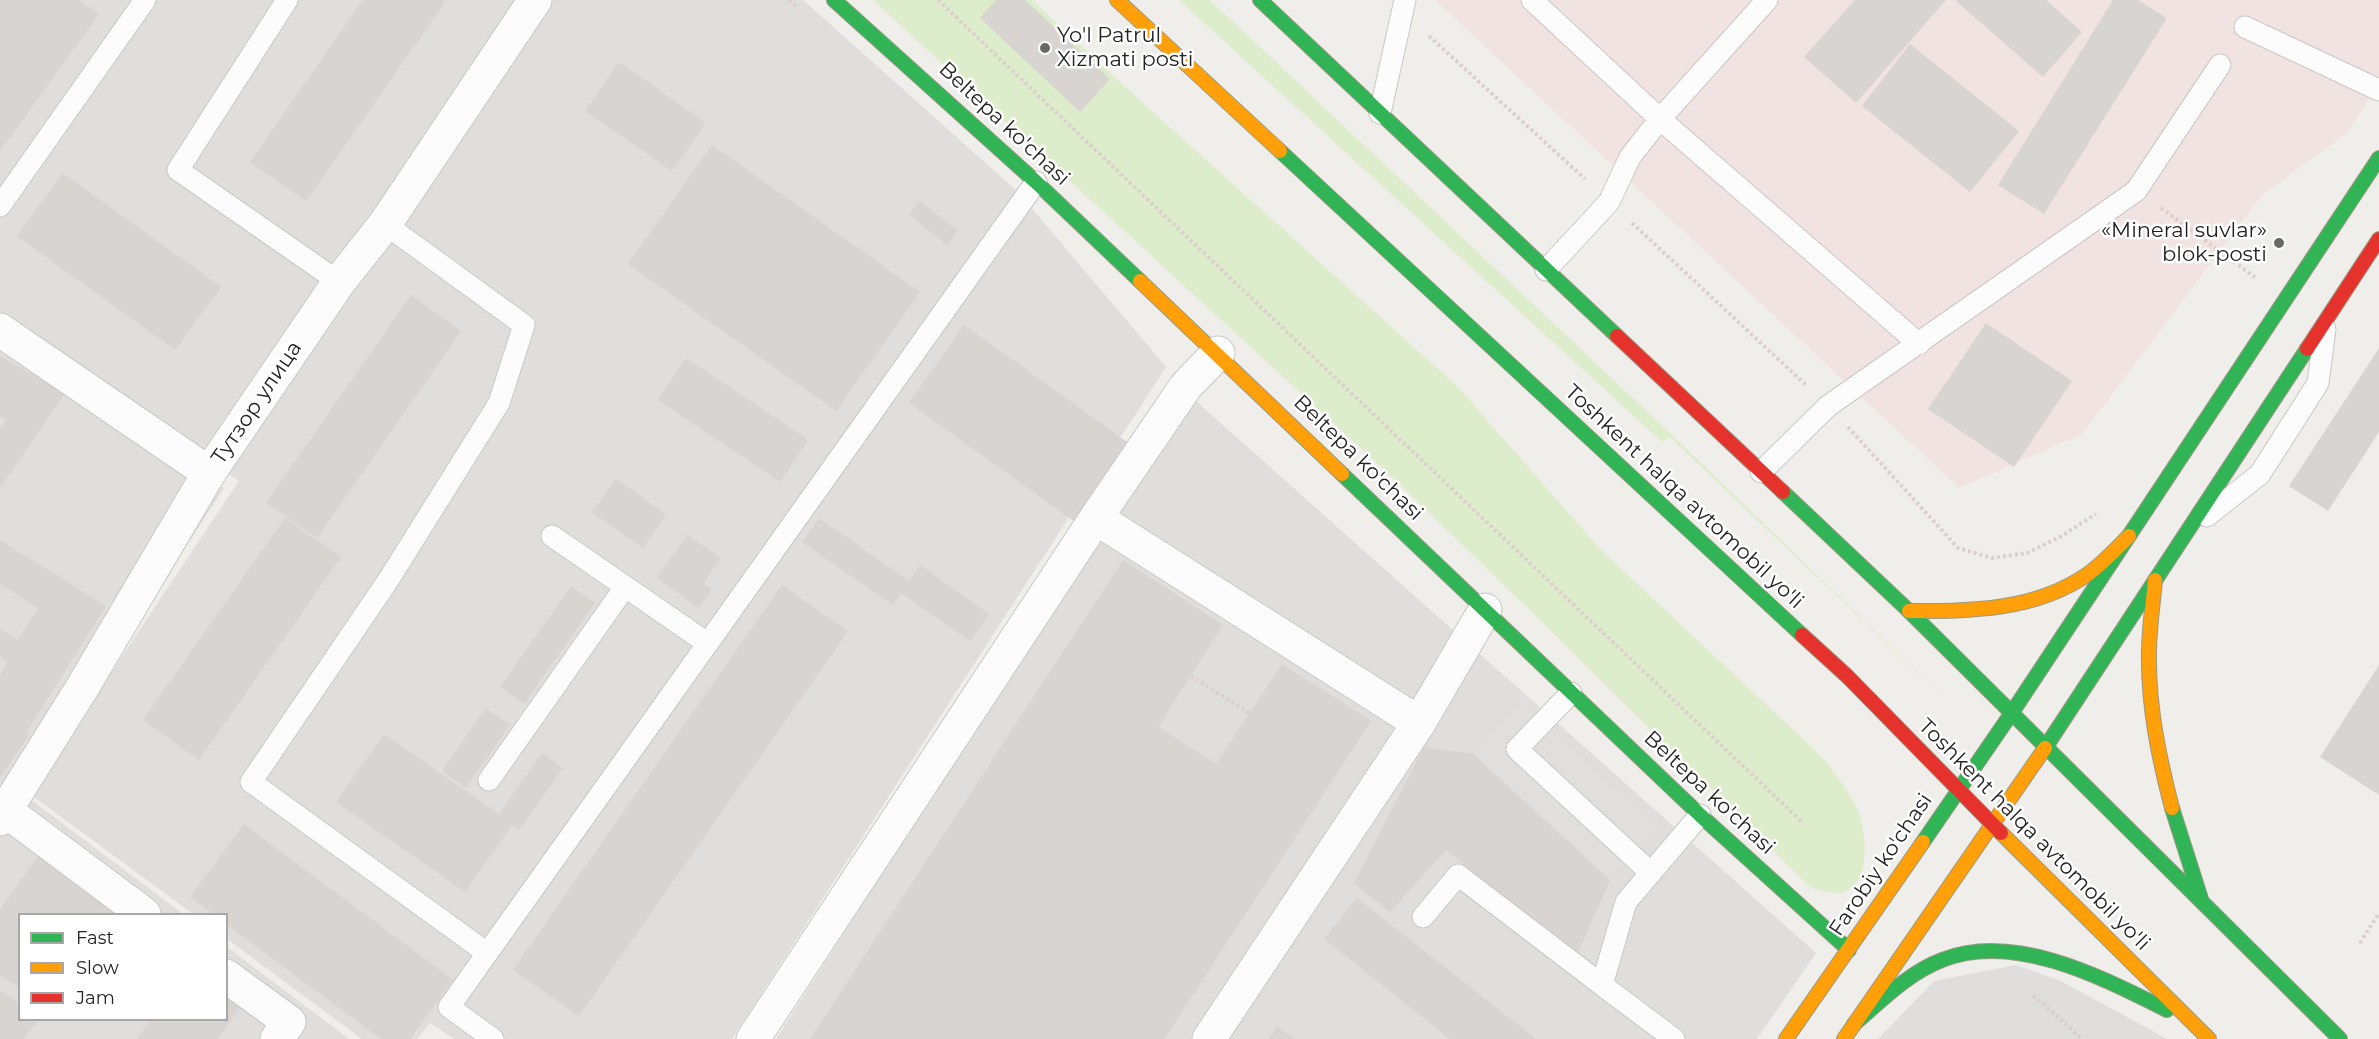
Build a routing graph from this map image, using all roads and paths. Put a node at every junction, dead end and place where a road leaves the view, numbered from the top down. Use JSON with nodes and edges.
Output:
{"nodes":[{"id":1,"x":145,"y":0,"type":"edge"},
{"id":2,"x":287,"y":0,"type":"edge"},
{"id":3,"x":535,"y":0,"type":"edge"},
{"id":4,"x":834,"y":0,"type":"edge"},
{"id":5,"x":938,"y":0,"type":"edge"},
{"id":6,"x":1117,"y":0,"type":"edge"},
{"id":7,"x":1260,"y":0,"type":"edge"},
{"id":8,"x":1532,"y":0,"type":"edge"},
{"id":9,"x":1767,"y":0,"type":"edge"},
{"id":10,"x":1403,"y":5,"type":"edge"},
{"id":11,"x":2245,"y":27,"type":"dead end"},
{"id":12,"x":2220,"y":65,"type":"dead end"},
{"id":13,"x":2379,"y":90,"type":"edge"},
{"id":14,"x":1380,"y":113,"type":"junction"},
{"id":15,"x":1660,"y":119,"type":"junction"},
{"id":16,"x":2379,"y":158,"type":"edge"},
{"id":17,"x":1036,"y":182,"type":"junction"},
{"id":18,"x":2136,"y":191,"type":"junction"},
{"id":19,"x":1609,"y":202,"type":"junction"},
{"id":20,"x":0,"y":206,"type":"edge"},
{"id":21,"x":385,"y":224,"type":"junction"},
{"id":22,"x":2376,"y":250,"type":"edge"},
{"id":23,"x":1546,"y":270,"type":"junction"},
{"id":24,"x":339,"y":282,"type":"junction"},
{"id":25,"x":2290,"y":291,"type":"junction"},
{"id":26,"x":2326,"y":319,"type":"junction"},
{"id":27,"x":0,"y":330,"type":"edge"},
{"id":28,"x":1919,"y":344,"type":"junction"},
{"id":29,"x":1218,"y":353,"type":"junction"},
{"id":30,"x":1828,"y":406,"type":"junction"},
{"id":31,"x":1761,"y":472,"type":"junction"},
{"id":32,"x":209,"y":473,"type":"junction"},
{"id":33,"x":2098,"y":513,"type":"dead end"},
{"id":34,"x":1096,"y":518,"type":"junction"},
{"id":35,"x":2187,"y":531,"type":"junction"},
{"id":36,"x":552,"y":536,"type":"dead end"},
{"id":37,"x":2129,"y":536,"type":"junction"},
{"id":38,"x":2155,"y":580,"type":"junction"},
{"id":39,"x":625,"y":587,"type":"junction"},
{"id":40,"x":1485,"y":610,"type":"junction"},
{"id":41,"x":1909,"y":610,"type":"junction"},
{"id":42,"x":707,"y":643,"type":"junction"},
{"id":43,"x":1191,"y":676,"type":"dead end"},
{"id":44,"x":1571,"y":693,"type":"junction"},
{"id":45,"x":1249,"y":713,"type":"dead end"},
{"id":46,"x":2011,"y":714,"type":"junction"},
{"id":47,"x":1419,"y":723,"type":"junction"},
{"id":48,"x":2045,"y":748,"type":"junction"},
{"id":49,"x":489,"y":780,"type":"dead end"},
{"id":50,"x":1958,"y":789,"type":"junction"},
{"id":51,"x":3,"y":815,"type":"edge"},
{"id":52,"x":1700,"y":815,"type":"junction"},
{"id":53,"x":1802,"y":822,"type":"dead end"},
{"id":54,"x":1992,"y":824,"type":"junction"},
{"id":55,"x":1651,"y":873,"type":"junction"},
{"id":56,"x":2204,"y":906,"type":"junction"},
{"id":57,"x":141,"y":913,"type":"edge"},
{"id":58,"x":2379,"y":913,"type":"edge"},
{"id":59,"x":1423,"y":917,"type":"dead end"},
{"id":60,"x":2360,"y":942,"type":"dead end"},
{"id":61,"x":1849,"y":950,"type":"junction"},
{"id":62,"x":487,"y":953,"type":"junction"},
{"id":63,"x":228,"y":977,"type":"edge"},
{"id":64,"x":1602,"y":985,"type":"junction"},
{"id":65,"x":2026,"y":991,"type":"dead end"},
{"id":66,"x":2192,"y":1022,"type":"junction"},
{"id":67,"x":1854,"y":1024,"type":"junction"},
{"id":68,"x":277,"y":1039,"type":"edge"},
{"id":69,"x":494,"y":1039,"type":"edge"},
{"id":70,"x":753,"y":1039,"type":"edge"},
{"id":71,"x":1209,"y":1039,"type":"edge"},
{"id":72,"x":1674,"y":1039,"type":"edge"},
{"id":73,"x":1786,"y":1039,"type":"edge"},
{"id":74,"x":1844,"y":1039,"type":"edge"},
{"id":75,"x":2082,"y":1039,"type":"edge"},
{"id":76,"x":2209,"y":1039,"type":"edge"},
{"id":77,"x":2340,"y":1039,"type":"edge"}],
"edges":[{"from":1,"to":20,"type":"lane"},
{"from":2,"to":24,"type":"lane"},
{"from":3,"to":21,"type":"street","name":"Тутзор улица"},
{"from":4,"to":17,"type":"main road","name":"Beltepa ko'chasi"},
{"from":5,"to":53,"type":"path"},
{"from":6,"to":50,"type":"main road","name":"Toshkent halqa avtomobil yo'li"},
{"from":7,"to":14,"type":"main road"},
{"from":8,"to":15,"type":"lane"},
{"from":9,"to":15,"type":"lane"},
{"from":10,"to":14,"type":"lane"},
{"from":10,"to":19,"type":"path"},
{"from":11,"to":13,"type":"lane"},
{"from":12,"to":18,"type":"lane"},
{"from":14,"to":23,"type":"main road"},
{"from":15,"to":19,"type":"lane"},
{"from":15,"to":28,"type":"lane"},
{"from":16,"to":25,"type":"main road"},
{"from":17,"to":29,"type":"main road","name":"Beltepa ko'chasi"},
{"from":17,"to":42,"type":"lane"},
{"from":18,"to":25,"type":"path"},
{"from":18,"to":28,"type":"lane"},
{"from":19,"to":23,"type":"lane"},
{"from":19,"to":30,"type":"path"},
{"from":21,"to":24,"type":"street","name":"Тутзор улица"},
{"from":21,"to":62,"type":"lane"},
{"from":22,"to":26,"type":"main road"},
{"from":23,"to":31,"type":"main road"},
{"from":24,"to":32,"type":"street","name":"Тутзор улица"},
{"from":25,"to":37,"type":"main road"},
{"from":26,"to":35,"type":"main road"},
{"from":26,"to":35,"type":"lane"},
{"from":27,"to":32,"type":"street"},
{"from":28,"to":30,"type":"lane"},
{"from":29,"to":34,"type":"street"},
{"from":29,"to":40,"type":"main road","name":"Beltepa ko'chasi"},
{"from":30,"to":31,"type":"lane"},
{"from":30,"to":33,"type":"path"},
{"from":31,"to":41,"type":"main road"},
{"from":32,"to":51,"type":"street","name":"Тутзор улица"},
{"from":34,"to":47,"type":"street"},
{"from":34,"to":70,"type":"street"},
{"from":35,"to":38,"type":"main road"},
{"from":36,"to":39,"type":"lane"},
{"from":37,"to":41,"type":"main road"},
{"from":37,"to":46,"type":"main road","name":"Farobiy ko'chasi"},
{"from":38,"to":48,"type":"main road"},
{"from":38,"to":56,"type":"main road"},
{"from":39,"to":42,"type":"lane"},
{"from":39,"to":49,"type":"lane"},
{"from":40,"to":44,"type":"main road","name":"Beltepa ko'chasi"},
{"from":40,"to":47,"type":"street"},
{"from":41,"to":46,"type":"main road"},
{"from":42,"to":62,"type":"lane"},
{"from":43,"to":45,"type":"path"},
{"from":44,"to":52,"type":"main road","name":"Beltepa ko'chasi"},
{"from":44,"to":55,"type":"lane"},
{"from":46,"to":48,"type":"main road"},
{"from":46,"to":50,"type":"main road","name":"Farobiy ko'chasi"},
{"from":47,"to":71,"type":"street"},
{"from":48,"to":54,"type":"main road"},
{"from":48,"to":56,"type":"main road"},
{"from":50,"to":54,"type":"main road","name":"Toshkent halqa avtomobil yo'li"},
{"from":50,"to":61,"type":"main road","name":"Farobiy ko'chasi"},
{"from":51,"to":57,"type":"street"},
{"from":52,"to":55,"type":"lane"},
{"from":52,"to":61,"type":"main road","name":"Beltepa ko'chasi"},
{"from":54,"to":66,"type":"main road","name":"Toshkent halqa avtomobil yo'li"},
{"from":54,"to":67,"type":"main road"},
{"from":55,"to":64,"type":"lane"},
{"from":56,"to":77,"type":"main road"},
{"from":58,"to":60,"type":"path"},
{"from":59,"to":64,"type":"lane"},
{"from":61,"to":73,"type":"main road","name":"Farobiy ko'chasi"},
{"from":62,"to":69,"type":"lane"},
{"from":63,"to":68,"type":"street"},
{"from":64,"to":72,"type":"lane"},
{"from":65,"to":75,"type":"path"},
{"from":66,"to":67,"type":"main road"},
{"from":66,"to":76,"type":"main road","name":"Toshkent halqa avtomobil yo'li"},
{"from":67,"to":74,"type":"main road"}]}
